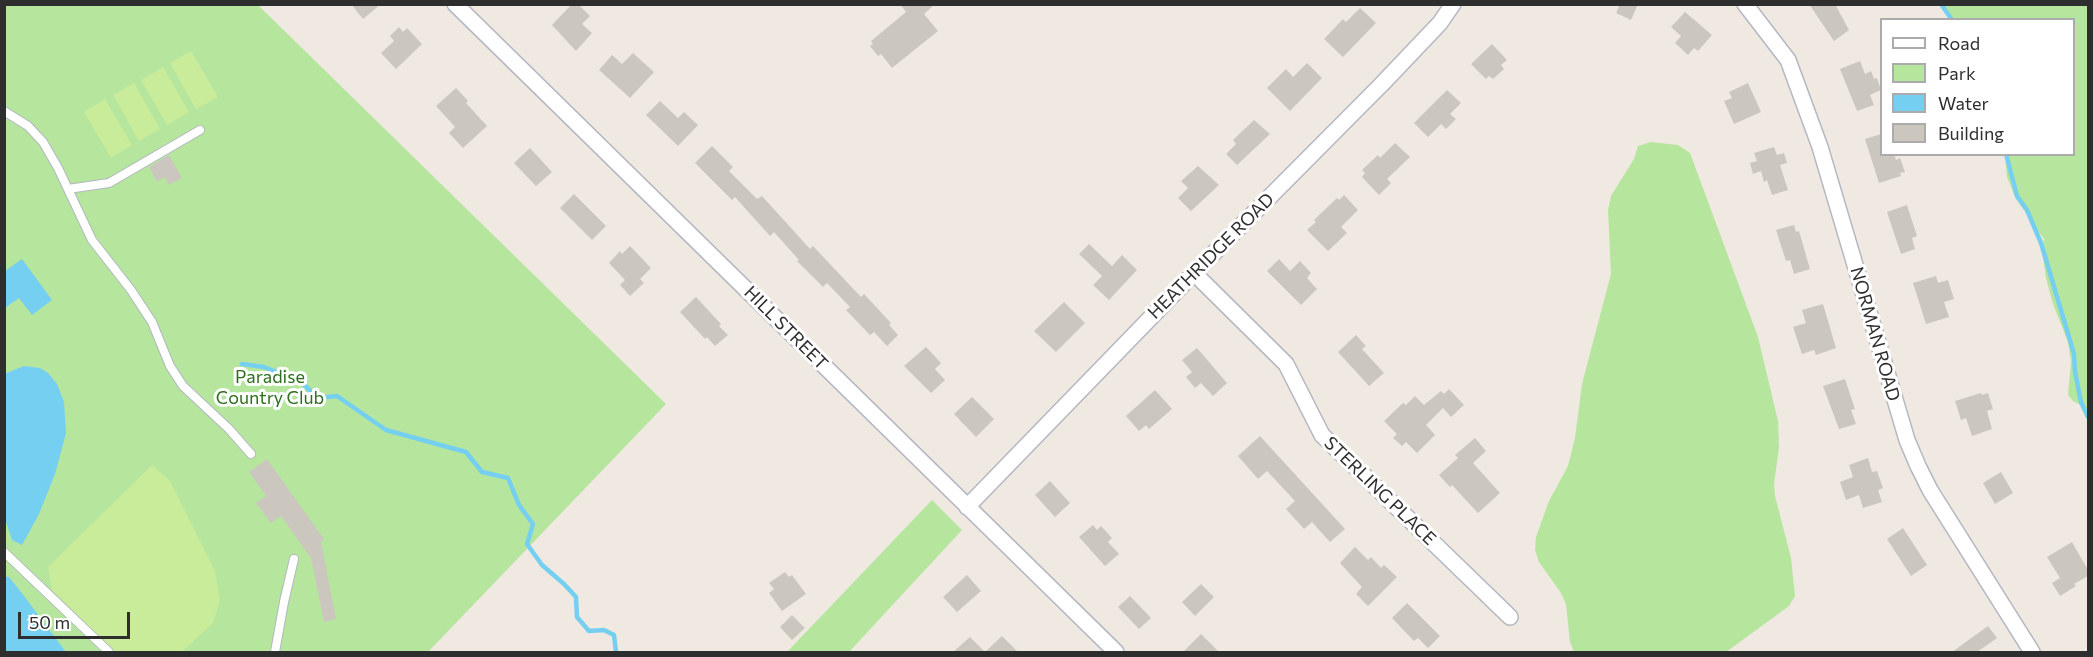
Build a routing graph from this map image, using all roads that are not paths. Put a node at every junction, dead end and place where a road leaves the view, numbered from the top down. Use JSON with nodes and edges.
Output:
{"nodes":[{"id":1,"x":455,"y":4,"type":"edge"},
{"id":2,"x":1454,"y":4,"type":"edge"},
{"id":3,"x":1745,"y":4,"type":"edge"},
{"id":4,"x":4,"y":111,"type":"edge"},
{"id":5,"x":200,"y":130,"type":"dead end"},
{"id":6,"x":68,"y":189,"type":"junction"},
{"id":7,"x":1194,"y":273,"type":"junction"},
{"id":8,"x":251,"y":454,"type":"dead end"},
{"id":9,"x":967,"y":507,"type":"junction"},
{"id":10,"x":4,"y":552,"type":"edge"},
{"id":11,"x":294,"y":559,"type":"dead end"},
{"id":12,"x":1510,"y":616,"type":"dead end"},
{"id":13,"x":109,"y":652,"type":"edge"},
{"id":14,"x":275,"y":652,"type":"edge"},
{"id":15,"x":1116,"y":652,"type":"edge"},
{"id":16,"x":2032,"y":652,"type":"edge"}],
"edges":[{"from":1,"to":9,"type":"street","name":"HILL STREET"},
{"from":2,"to":7,"type":"street","name":"HEATHRIDGE ROAD"},
{"from":3,"to":16,"type":"street","name":"NORMAN ROAD"},
{"from":4,"to":6,"type":"lane"},
{"from":5,"to":6,"type":"lane"},
{"from":6,"to":8,"type":"lane"},
{"from":7,"to":9,"type":"street","name":"HEATHRIDGE ROAD"},
{"from":7,"to":12,"type":"street","name":"STERLING PLACE"},
{"from":9,"to":15,"type":"street","name":"HILL STREET"},
{"from":10,"to":13,"type":"lane"},
{"from":11,"to":14,"type":"lane"}]}
